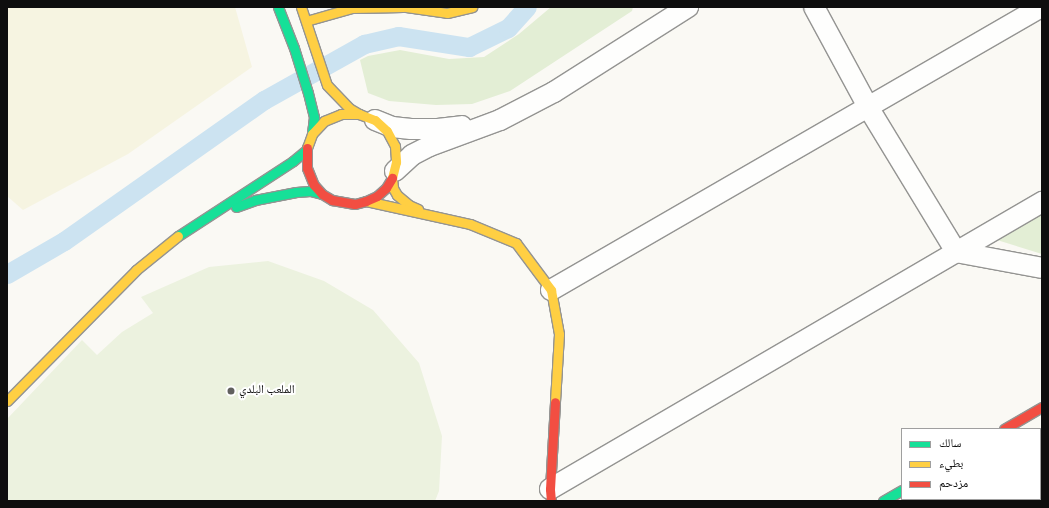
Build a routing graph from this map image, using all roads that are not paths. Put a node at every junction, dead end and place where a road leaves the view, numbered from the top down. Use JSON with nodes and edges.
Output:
{"nodes":[{"id":1,"x":278,"y":7,"type":"edge"},
{"id":2,"x":301,"y":7,"type":"edge"},
{"id":3,"x":403,"y":7,"type":"edge"},
{"id":4,"x":406,"y":7,"type":"edge"},
{"id":5,"x":472,"y":7,"type":"edge"},
{"id":6,"x":688,"y":7,"type":"edge"},
{"id":7,"x":814,"y":7,"type":"edge"},
{"id":8,"x":1040,"y":7,"type":"edge"},
{"id":9,"x":306,"y":21,"type":"junction"},
{"id":10,"x":868,"y":106,"type":"junction"},
{"id":11,"x":367,"y":117,"type":"junction"},
{"id":12,"x":500,"y":120,"type":"junction"},
{"id":13,"x":312,"y":134,"type":"junction"},
{"id":14,"x":306,"y":150,"type":"junction"},
{"id":15,"x":394,"y":174,"type":"junction"},
{"id":16,"x":322,"y":194,"type":"junction"},
{"id":17,"x":366,"y":202,"type":"junction"},
{"id":18,"x":1042,"y":202,"type":"edge"},
{"id":19,"x":424,"y":213,"type":"junction"},
{"id":20,"x":205,"y":219,"type":"junction"},
{"id":21,"x":956,"y":252,"type":"junction"},
{"id":22,"x":1042,"y":268,"type":"edge"},
{"id":23,"x":551,"y":290,"type":"junction"},
{"id":24,"x":7,"y":401,"type":"edge"},
{"id":25,"x":1042,"y":406,"type":"edge"},
{"id":26,"x":1006,"y":428,"type":"edge"},
{"id":27,"x":901,"y":491,"type":"edge"},
{"id":28,"x":550,"y":495,"type":"edge"},
{"id":29,"x":883,"y":501,"type":"edge"}],
"edges":[{"from":1,"to":13,"type":"main road"},
{"from":2,"to":9,"type":"main road"},
{"from":3,"to":9,"type":"main road"},
{"from":4,"to":5,"type":"main road"},
{"from":6,"to":12,"type":"street"},
{"from":7,"to":10,"type":"street"},
{"from":8,"to":10,"type":"street"},
{"from":9,"to":11,"type":"main road"},
{"from":10,"to":21,"type":"street"},
{"from":10,"to":23,"type":"street"},
{"from":11,"to":12,"type":"street"},
{"from":11,"to":13,"type":"main road"},
{"from":11,"to":15,"type":"main road"},
{"from":12,"to":15,"type":"street"},
{"from":13,"to":14,"type":"main road"},
{"from":14,"to":16,"type":"main road"},
{"from":14,"to":20,"type":"main road"},
{"from":15,"to":17,"type":"main road"},
{"from":15,"to":19,"type":"main road"},
{"from":16,"to":17,"type":"main road"},
{"from":16,"to":20,"type":"main road"},
{"from":17,"to":19,"type":"main road"},
{"from":18,"to":21,"type":"street"},
{"from":19,"to":23,"type":"main road"},
{"from":20,"to":24,"type":"main road"},
{"from":21,"to":22,"type":"street"},
{"from":21,"to":28,"type":"street"},
{"from":23,"to":28,"type":"main road"},
{"from":25,"to":26,"type":"main road"},
{"from":27,"to":29,"type":"main road"}]}
